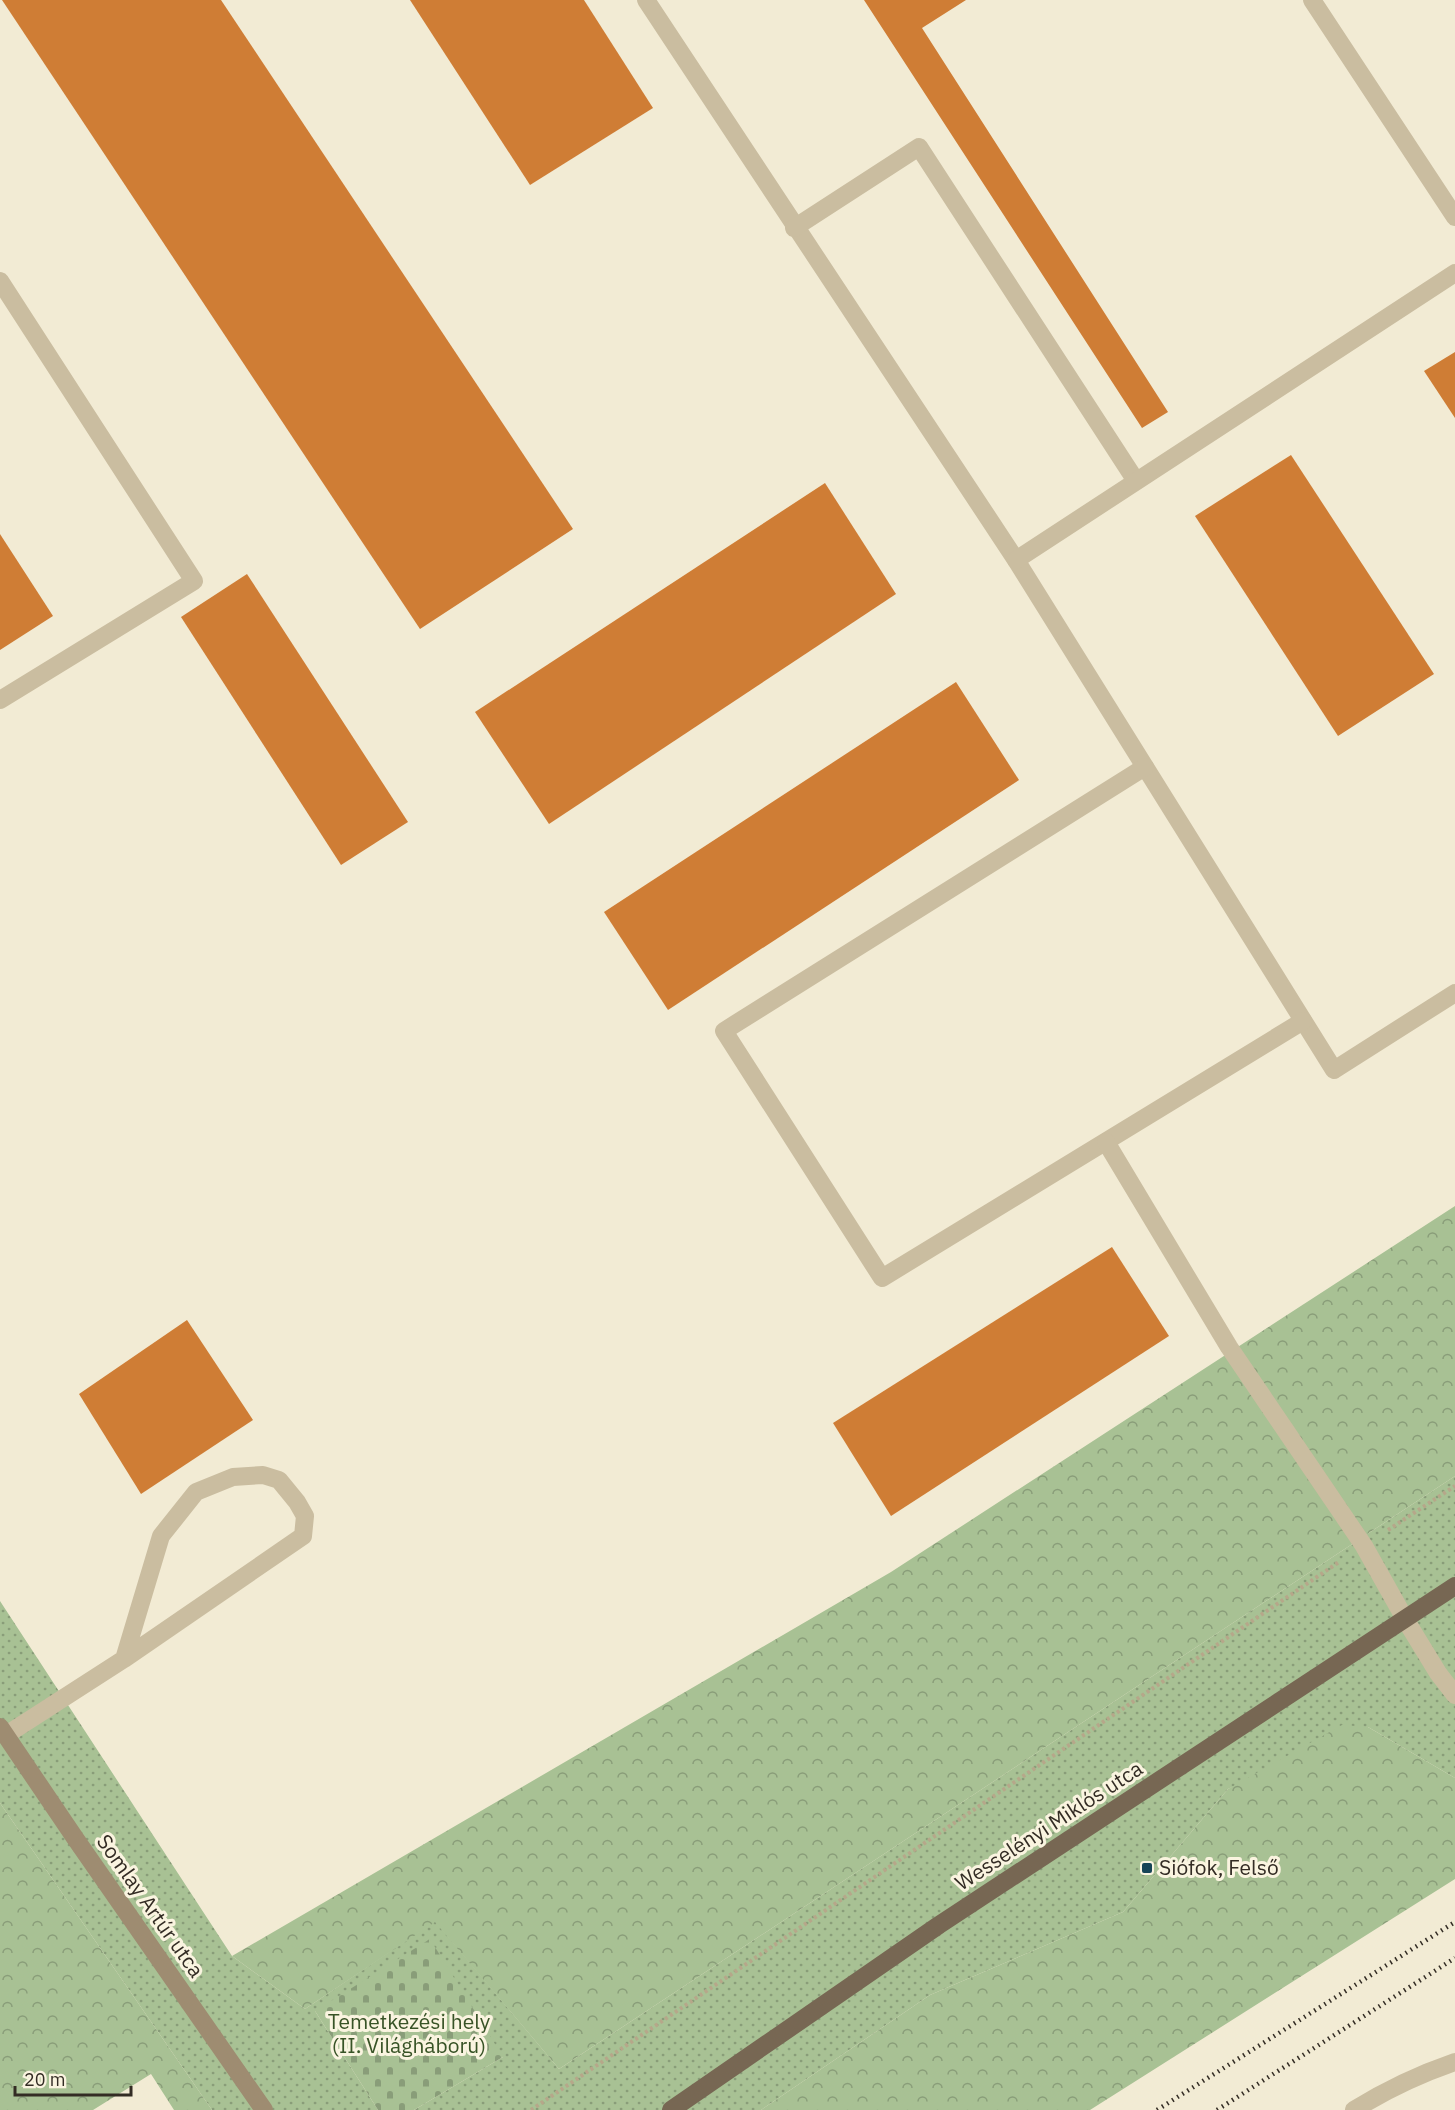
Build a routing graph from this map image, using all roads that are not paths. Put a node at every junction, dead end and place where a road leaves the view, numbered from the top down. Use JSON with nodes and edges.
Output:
{"nodes":[{"id":1,"x":646,"y":0,"type":"edge"},
{"id":2,"x":1314,"y":0,"type":"edge"},
{"id":3,"x":1455,"y":217,"type":"edge"},
{"id":4,"x":795,"y":228,"type":"junction"},
{"id":5,"x":1455,"y":273,"type":"edge"},
{"id":6,"x":0,"y":281,"type":"edge"},
{"id":7,"x":1136,"y":481,"type":"junction"},
{"id":8,"x":1016,"y":560,"type":"junction"},
{"id":9,"x":0,"y":700,"type":"edge"},
{"id":10,"x":1145,"y":767,"type":"junction"},
{"id":11,"x":1455,"y":993,"type":"edge"},
{"id":12,"x":1303,"y":1021,"type":"junction"},
{"id":13,"x":1106,"y":1142,"type":"junction"},
{"id":14,"x":1455,"y":1586,"type":"edge"},
{"id":15,"x":1405,"y":1619,"type":"junction"},
{"id":16,"x":124,"y":1659,"type":"junction"},
{"id":17,"x":1455,"y":1695,"type":"edge"},
{"id":18,"x":3,"y":1731,"type":"edge"},
{"id":19,"x":1455,"y":2062,"type":"edge"},
{"id":20,"x":264,"y":2110,"type":"edge"},
{"id":21,"x":671,"y":2110,"type":"edge"},
{"id":22,"x":1354,"y":2110,"type":"edge"}],
"edges":[{"from":1,"to":4,"type":"street"},
{"from":2,"to":3,"type":"street"},
{"from":4,"to":7,"type":"street"},
{"from":4,"to":8,"type":"street"},
{"from":5,"to":7,"type":"street"},
{"from":6,"to":9,"type":"street"},
{"from":7,"to":8,"type":"street"},
{"from":8,"to":10,"type":"street"},
{"from":10,"to":12,"type":"street"},
{"from":10,"to":13,"type":"street"},
{"from":11,"to":12,"type":"street"},
{"from":12,"to":13,"type":"street"},
{"from":13,"to":15,"type":"street"},
{"from":14,"to":15,"type":"main road","name":"Wesselényi Miklós utca"},
{"from":15,"to":17,"type":"street"},
{"from":15,"to":21,"type":"main road","name":"Wesselényi Miklós utca"},
{"from":16,"to":16,"type":"street"},
{"from":16,"to":18,"type":"street"},
{"from":18,"to":20,"type":"main road","name":"Somlay Artúr utca"},
{"from":19,"to":22,"type":"street"}]}
